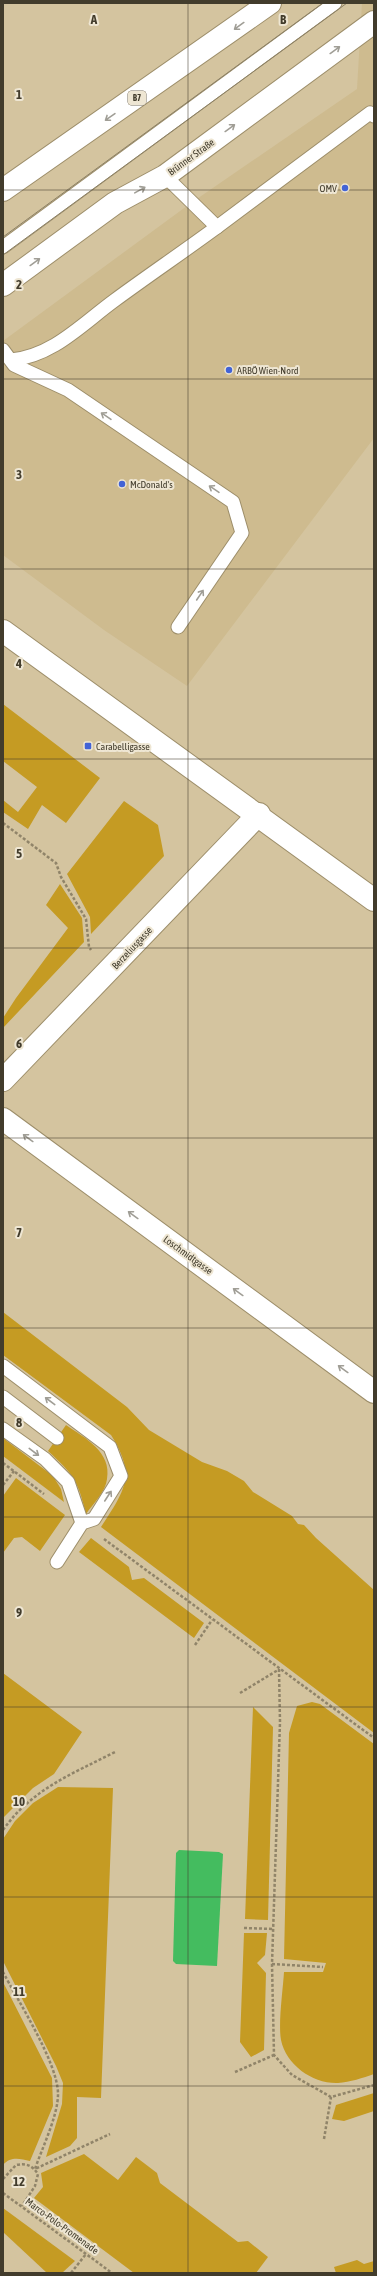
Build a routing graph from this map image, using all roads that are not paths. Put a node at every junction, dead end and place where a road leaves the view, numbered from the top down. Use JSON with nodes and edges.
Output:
{"nodes":[{"id":1,"x":270,"y":3,"type":"edge"},
{"id":2,"x":335,"y":3,"type":"edge"},
{"id":3,"x":373,"y":23,"type":"edge"},
{"id":4,"x":374,"y":116,"type":"edge"},
{"id":5,"x":165,"y":176,"type":"junction"},
{"id":6,"x":3,"y":190,"type":"edge"},
{"id":7,"x":217,"y":227,"type":"junction"},
{"id":8,"x":3,"y":247,"type":"edge"},
{"id":9,"x":3,"y":285,"type":"edge"},
{"id":10,"x":9,"y":358,"type":"edge"},
{"id":11,"x":178,"y":627,"type":"dead end"},
{"id":12,"x":3,"y":631,"type":"edge"},
{"id":13,"x":258,"y":814,"type":"junction"},
{"id":14,"x":374,"y":900,"type":"edge"},
{"id":15,"x":3,"y":1080,"type":"edge"},
{"id":16,"x":3,"y":1119,"type":"edge"},
{"id":17,"x":3,"y":1366,"type":"edge"},
{"id":18,"x":374,"y":1392,"type":"edge"},
{"id":19,"x":3,"y":1397,"type":"edge"},
{"id":20,"x":3,"y":1429,"type":"edge"},
{"id":21,"x":57,"y":1438,"type":"dead end"},
{"id":22,"x":82,"y":1523,"type":"junction"},
{"id":23,"x":57,"y":1562,"type":"dead end"}],
"edges":[{"from":1,"to":6,"type":"street","number":"B7","one_way":true},
{"from":2,"to":8,"type":"lane"},
{"from":5,"to":3,"type":"street","name":"Brünner Straße","one_way":true},
{"from":4,"to":7,"type":"lane"},
{"from":5,"to":7,"type":"lane"},
{"from":9,"to":5,"type":"street","name":"Brünner Straße","one_way":true},
{"from":7,"to":10,"type":"lane"},
{"from":11,"to":10,"type":"lane","one_way":true},
{"from":12,"to":13,"type":"street"},
{"from":13,"to":14,"type":"street"},
{"from":13,"to":15,"type":"street","name":"Berzeliusgasse"},
{"from":18,"to":16,"type":"street","name":"Loschmidtgasse","one_way":true},
{"from":22,"to":17,"type":"lane","one_way":true},
{"from":19,"to":21,"type":"lane"},
{"from":20,"to":22,"type":"lane","one_way":true},
{"from":22,"to":23,"type":"lane"}]}
